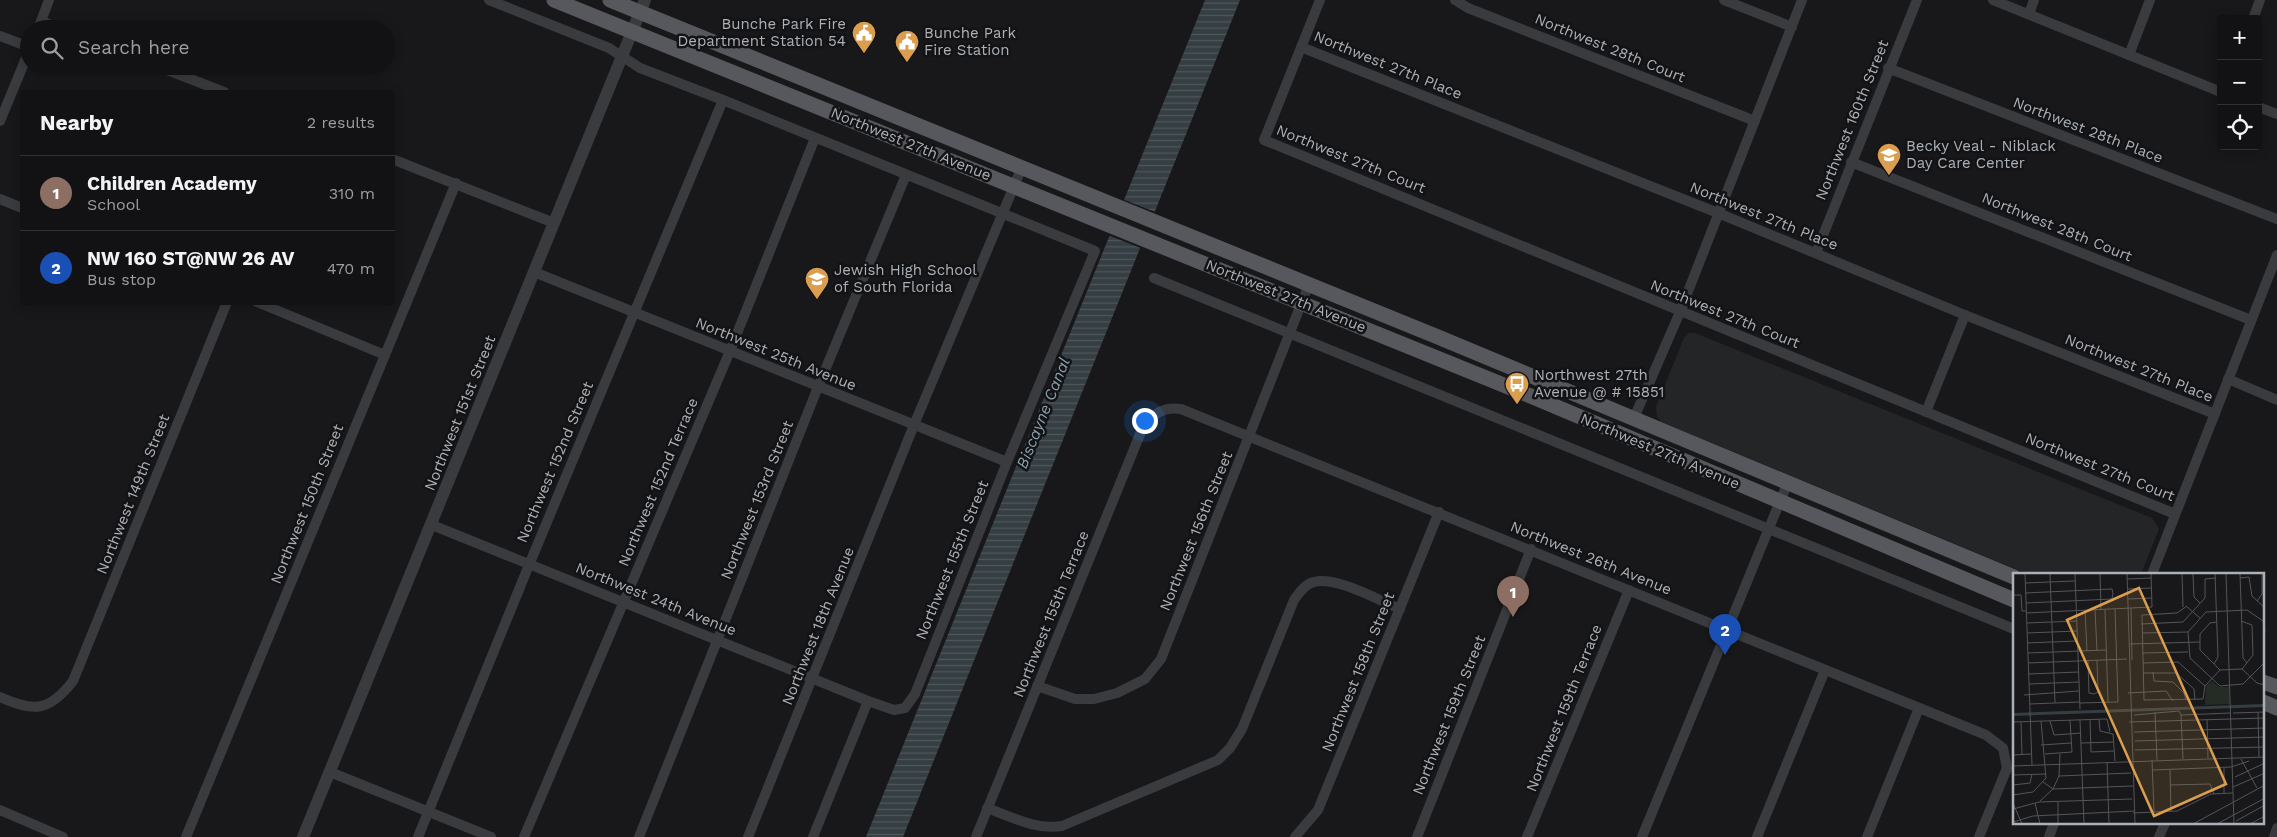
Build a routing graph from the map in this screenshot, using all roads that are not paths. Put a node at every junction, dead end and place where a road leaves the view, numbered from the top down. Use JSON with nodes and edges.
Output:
{"nodes":[{"id":1,"x":49,"y":0,"type":"edge"},
{"id":2,"x":489,"y":0,"type":"edge"},
{"id":3,"x":554,"y":0,"type":"edge"},
{"id":4,"x":610,"y":0,"type":"edge"},
{"id":5,"x":1320,"y":0,"type":"edge"},
{"id":6,"x":1454,"y":0,"type":"edge"},
{"id":7,"x":1724,"y":0,"type":"edge"},
{"id":8,"x":1802,"y":0,"type":"edge"},
{"id":9,"x":1918,"y":0,"type":"edge"},
{"id":10,"x":1994,"y":0,"type":"edge"},
{"id":11,"x":2034,"y":0,"type":"edge"},
{"id":12,"x":2150,"y":0,"type":"edge"},
{"id":13,"x":2260,"y":0,"type":"edge"},
{"id":14,"x":643,"y":6,"type":"edge"},
{"id":15,"x":2029,"y":14,"type":"junction"},
{"id":16,"x":2254,"y":15,"type":"edge"},
{"id":17,"x":42,"y":20,"type":"edge"},
{"id":18,"x":1792,"y":27,"type":"junction"},
{"id":19,"x":632,"y":32,"type":"junction"},
{"id":20,"x":0,"y":36,"type":"edge"},
{"id":21,"x":20,"y":45,"type":"edge"},
{"id":22,"x":1301,"y":47,"type":"junction"},
{"id":23,"x":2129,"y":55,"type":"junction"},
{"id":24,"x":622,"y":56,"type":"junction"},
{"id":25,"x":1888,"y":68,"type":"junction"},
{"id":26,"x":20,"y":71,"type":"edge"},
{"id":27,"x":180,"y":75,"type":"edge"},
{"id":28,"x":219,"y":90,"type":"edge"},
{"id":29,"x":2217,"y":90,"type":"edge"},
{"id":30,"x":723,"y":100,"type":"junction"},
{"id":31,"x":867,"y":105,"type":"junction"},
{"id":32,"x":2262,"y":108,"type":"edge"},
{"id":33,"x":2277,"y":114,"type":"edge"},
{"id":34,"x":0,"y":121,"type":"edge"},
{"id":35,"x":1755,"y":121,"type":"junction"},
{"id":36,"x":860,"y":123,"type":"junction"},
{"id":37,"x":815,"y":138,"type":"junction"},
{"id":38,"x":395,"y":160,"type":"edge"},
{"id":39,"x":1851,"y":162,"type":"junction"},
{"id":40,"x":1022,"y":167,"type":"junction"},
{"id":41,"x":906,"y":175,"type":"junction"},
{"id":42,"x":456,"y":183,"type":"junction"},
{"id":43,"x":1014,"y":185,"type":"junction"},
{"id":44,"x":0,"y":199,"type":"edge"},
{"id":45,"x":20,"y":207,"type":"edge"},
{"id":46,"x":1718,"y":213,"type":"junction"},
{"id":47,"x":1001,"y":214,"type":"junction"},
{"id":48,"x":2277,"y":219,"type":"edge"},
{"id":49,"x":554,"y":223,"type":"junction"},
{"id":50,"x":1095,"y":251,"type":"joint"},
{"id":51,"x":1816,"y":253,"type":"junction"},
{"id":52,"x":2277,"y":255,"type":"edge"},
{"id":53,"x":534,"y":272,"type":"junction"},
{"id":54,"x":1154,"y":278,"type":"dead end"},
{"id":55,"x":1310,"y":284,"type":"junction"},
{"id":56,"x":1303,"y":302,"type":"junction"},
{"id":57,"x":226,"y":305,"type":"edge"},
{"id":58,"x":264,"y":305,"type":"edge"},
{"id":59,"x":1680,"y":312,"type":"junction"},
{"id":60,"x":633,"y":313,"type":"junction"},
{"id":61,"x":1965,"y":315,"type":"junction"},
{"id":62,"x":2251,"y":320,"type":"junction"},
{"id":63,"x":1291,"y":332,"type":"junction"},
{"id":64,"x":730,"y":351,"type":"junction"},
{"id":65,"x":385,"y":355,"type":"junction"},
{"id":66,"x":2228,"y":379,"type":"junction"},
{"id":67,"x":818,"y":387,"type":"junction"},
{"id":68,"x":1533,"y":397,"type":"junction"},
{"id":69,"x":2277,"y":400,"type":"edge"},
{"id":70,"x":1163,"y":409,"type":"joint"},
{"id":71,"x":1926,"y":412,"type":"junction"},
{"id":72,"x":2215,"y":414,"type":"junction"},
{"id":73,"x":1634,"y":418,"type":"junction"},
{"id":74,"x":914,"y":426,"type":"junction"},
{"id":75,"x":1250,"y":436,"type":"junction"},
{"id":76,"x":1007,"y":462,"type":"junction"},
{"id":77,"x":1788,"y":482,"type":"junction"},
{"id":78,"x":1780,"y":501,"type":"junction"},
{"id":79,"x":1439,"y":512,"type":"junction"},
{"id":80,"x":2175,"y":514,"type":"junction"},
{"id":81,"x":432,"y":525,"type":"junction"},
{"id":82,"x":1768,"y":529,"type":"junction"},
{"id":83,"x":1531,"y":549,"type":"junction"},
{"id":84,"x":528,"y":565,"type":"junction"},
{"id":85,"x":2152,"y":573,"type":"edge"},
{"id":86,"x":2008,"y":574,"type":"edge"},
{"id":87,"x":1629,"y":590,"type":"junction"},
{"id":88,"x":1994,"y":591,"type":"junction"},
{"id":89,"x":2013,"y":600,"type":"edge"},
{"id":90,"x":624,"y":602,"type":"junction"},
{"id":91,"x":1400,"y":609,"type":"junction"},
{"id":92,"x":1727,"y":629,"type":"junction"},
{"id":93,"x":2013,"y":629,"type":"edge"},
{"id":94,"x":718,"y":640,"type":"junction"},
{"id":95,"x":1825,"y":670,"type":"junction"},
{"id":96,"x":814,"y":678,"type":"junction"},
{"id":97,"x":2264,"y":682,"type":"edge"},
{"id":98,"x":1037,"y":686,"type":"junction"},
{"id":99,"x":2277,"y":687,"type":"edge"},
{"id":100,"x":0,"y":697,"type":"edge"},
{"id":101,"x":868,"y":701,"type":"junction"},
{"id":102,"x":2264,"y":702,"type":"edge"},
{"id":103,"x":1919,"y":708,"type":"junction"},
{"id":104,"x":2277,"y":708,"type":"edge"},
{"id":105,"x":330,"y":772,"type":"junction"},
{"id":106,"x":987,"y":808,"type":"junction"},
{"id":107,"x":0,"y":810,"type":"edge"},
{"id":108,"x":429,"y":812,"type":"junction"},
{"id":109,"x":2054,"y":824,"type":"edge"},
{"id":110,"x":2165,"y":824,"type":"edge"},
{"id":111,"x":2277,"y":828,"type":"edge"},
{"id":112,"x":63,"y":837,"type":"edge"},
{"id":113,"x":186,"y":837,"type":"edge"},
{"id":114,"x":303,"y":837,"type":"edge"},
{"id":115,"x":418,"y":837,"type":"edge"},
{"id":116,"x":492,"y":837,"type":"edge"},
{"id":117,"x":524,"y":837,"type":"edge"},
{"id":118,"x":639,"y":837,"type":"edge"},
{"id":119,"x":748,"y":837,"type":"edge"},
{"id":120,"x":813,"y":837,"type":"edge"},
{"id":121,"x":976,"y":837,"type":"edge"},
{"id":122,"x":1295,"y":837,"type":"edge"},
{"id":123,"x":1417,"y":837,"type":"edge"},
{"id":124,"x":1527,"y":837,"type":"edge"},
{"id":125,"x":1642,"y":837,"type":"edge"},
{"id":126,"x":1757,"y":837,"type":"edge"},
{"id":127,"x":1867,"y":837,"type":"edge"},
{"id":128,"x":1979,"y":837,"type":"edge"},
{"id":129,"x":2049,"y":837,"type":"edge"},
{"id":130,"x":2159,"y":837,"type":"edge"},
{"id":131,"x":2274,"y":837,"type":"edge"}],
"edges":[{"from":1,"to":17,"type":"street"},
{"from":2,"to":24,"type":"street","name":"Northwest 27th Avenue"},
{"from":3,"to":19,"type":"main road","name":"Northwest 27th Avenue"},
{"from":4,"to":14,"type":"main road","name":"Northwest 27th Avenue"},
{"from":5,"to":22,"type":"street"},
{"from":6,"to":35,"type":"street","name":"Northwest 28th Court"},
{"from":7,"to":18,"type":"street"},
{"from":8,"to":18,"type":"street"},
{"from":9,"to":25,"type":"street","name":"Northwest 160th Street"},
{"from":10,"to":15,"type":"street"},
{"from":11,"to":15,"type":"street"},
{"from":12,"to":23,"type":"street"},
{"from":13,"to":16,"type":"street"},
{"from":14,"to":19,"type":"street","name":"Northwest 151st Street"},
{"from":14,"to":31,"type":"main road","name":"Northwest 27th Avenue"},
{"from":15,"to":23,"type":"street"},
{"from":18,"to":35,"type":"street"},
{"from":19,"to":24,"type":"street","name":"Northwest 151st Street"},
{"from":19,"to":36,"type":"main road","name":"Northwest 27th Avenue"},
{"from":20,"to":21,"type":"street"},
{"from":22,"to":46,"type":"street","name":"Northwest 27th Place"},
{"from":22,"to":59,"type":"street","name":"Northwest 27th Court"},
{"from":23,"to":29,"type":"street"},
{"from":24,"to":30,"type":"street","name":"Northwest 27th Avenue"},
{"from":24,"to":49,"type":"street","name":"Northwest 151st Street"},
{"from":25,"to":39,"type":"street","name":"Northwest 160th Street"},
{"from":25,"to":48,"type":"street","name":"Northwest 28th Place"},
{"from":26,"to":34,"type":"street"},
{"from":27,"to":28,"type":"street"},
{"from":30,"to":37,"type":"street","name":"Northwest 27th Avenue"},
{"from":30,"to":60,"type":"street","name":"Northwest 152nd Street"},
{"from":31,"to":36,"type":"main road"},
{"from":31,"to":40,"type":"main road","name":"Northwest 27th Avenue"},
{"from":32,"to":33,"type":"street"},
{"from":35,"to":46,"type":"street"},
{"from":36,"to":43,"type":"main road","name":"Northwest 27th Avenue"},
{"from":37,"to":41,"type":"street","name":"Northwest 27th Avenue"},
{"from":37,"to":64,"type":"street","name":"Northwest 152nd Terrace"},
{"from":38,"to":42,"type":"street"},
{"from":39,"to":51,"type":"street","name":"Northwest 160th Street"},
{"from":39,"to":62,"type":"street","name":"Northwest 28th Court"},
{"from":40,"to":43,"type":"street","name":"Northwest 18th Avenue"},
{"from":40,"to":55,"type":"main road","name":"Northwest 27th Avenue"},
{"from":41,"to":47,"type":"street","name":"Northwest 27th Avenue"},
{"from":41,"to":67,"type":"street","name":"Northwest 153rd Street"},
{"from":42,"to":49,"type":"street"},
{"from":42,"to":65,"type":"street","name":"Northwest 150th Street"},
{"from":43,"to":47,"type":"street","name":"Northwest 18th Avenue"},
{"from":43,"to":56,"type":"main road","name":"Northwest 27th Avenue"},
{"from":44,"to":45,"type":"street"},
{"from":46,"to":51,"type":"street","name":"Northwest 27th Place"},
{"from":46,"to":59,"type":"street"},
{"from":47,"to":50,"type":"street","name":"Northwest 27th Avenue"},
{"from":47,"to":74,"type":"street","name":"Northwest 18th Avenue"},
{"from":49,"to":53,"type":"street","name":"Northwest 151st Street"},
{"from":50,"to":76,"type":"street","name":"Northwest 155th Street"},
{"from":51,"to":61,"type":"street","name":"Northwest 27th Place"},
{"from":52,"to":62,"type":"street"},
{"from":53,"to":60,"type":"street","name":"Northwest 25th Avenue"},
{"from":53,"to":81,"type":"street","name":"Northwest 151st Street"},
{"from":54,"to":63,"type":"street","name":"Northwest 27th Avenue"},
{"from":55,"to":56,"type":"street","name":"Northwest 156th Street"},
{"from":55,"to":73,"type":"main road","name":"Northwest 27th Avenue"},
{"from":56,"to":63,"type":"street","name":"Northwest 156th Street"},
{"from":56,"to":68,"type":"main road","name":"Northwest 27th Avenue"},
{"from":57,"to":100,"type":"street","name":"Northwest 149th Street"},
{"from":58,"to":65,"type":"street"},
{"from":59,"to":71,"type":"street","name":"Northwest 27th Court"},
{"from":59,"to":73,"type":"street"},
{"from":60,"to":64,"type":"street","name":"Northwest 25th Avenue"},
{"from":60,"to":84,"type":"street","name":"Northwest 152nd Street"},
{"from":61,"to":71,"type":"street"},
{"from":61,"to":72,"type":"street","name":"Northwest 27th Place"},
{"from":62,"to":66,"type":"street"},
{"from":63,"to":75,"type":"street","name":"Northwest 156th Street"},
{"from":63,"to":82,"type":"street","name":"Northwest 27th Avenue"},
{"from":64,"to":67,"type":"street","name":"Northwest 25th Avenue"},
{"from":64,"to":90,"type":"street","name":"Northwest 152nd Terrace"},
{"from":65,"to":113,"type":"street","name":"Northwest 150th Street"},
{"from":66,"to":69,"type":"street"},
{"from":66,"to":72,"type":"street"},
{"from":67,"to":74,"type":"street","name":"Northwest 25th Avenue"},
{"from":67,"to":94,"type":"street","name":"Northwest 153rd Street"},
{"from":68,"to":73,"type":"main road"},
{"from":68,"to":78,"type":"main road","name":"Northwest 27th Avenue"},
{"from":70,"to":75,"type":"street","name":"Northwest 26th Avenue"},
{"from":70,"to":98,"type":"street","name":"Northwest 155th Terrace"},
{"from":71,"to":80,"type":"street","name":"Northwest 27th Court"},
{"from":72,"to":80,"type":"street"},
{"from":73,"to":77,"type":"main road","name":"Northwest 27th Avenue"},
{"from":74,"to":76,"type":"street","name":"Northwest 25th Avenue"},
{"from":74,"to":96,"type":"street","name":"Northwest 18th Avenue"},
{"from":75,"to":79,"type":"street","name":"Northwest 26th Avenue"},
{"from":75,"to":98,"type":"street","name":"Northwest 156th Street"},
{"from":76,"to":101,"type":"street","name":"Northwest 155th Street"},
{"from":77,"to":78,"type":"street"},
{"from":77,"to":86,"type":"main road","name":"Northwest 27th Avenue"},
{"from":78,"to":82,"type":"street"},
{"from":78,"to":88,"type":"main road","name":"Northwest 27th Avenue"},
{"from":79,"to":83,"type":"street","name":"Northwest 26th Avenue"},
{"from":79,"to":91,"type":"street","name":"Northwest 158th Street"},
{"from":80,"to":85,"type":"street"},
{"from":81,"to":84,"type":"street","name":"Northwest 24th Avenue"},
{"from":81,"to":105,"type":"street","name":"Northwest 151st Street"},
{"from":82,"to":92,"type":"street"},
{"from":82,"to":93,"type":"street","name":"Northwest 27th Avenue"},
{"from":83,"to":87,"type":"street","name":"Northwest 26th Avenue"},
{"from":83,"to":123,"type":"street","name":"Northwest 159th Street"},
{"from":84,"to":90,"type":"street","name":"Northwest 24th Avenue"},
{"from":84,"to":108,"type":"street","name":"Northwest 152nd Street"},
{"from":86,"to":88,"type":"main road"},
{"from":87,"to":92,"type":"street","name":"Northwest 26th Avenue"},
{"from":87,"to":124,"type":"street","name":"Northwest 159th Terrace"},
{"from":88,"to":89,"type":"main road","name":"Northwest 27th Avenue"},
{"from":90,"to":94,"type":"street","name":"Northwest 24th Avenue"},
{"from":90,"to":117,"type":"street","name":"Northwest 152nd Terrace"},
{"from":91,"to":106,"type":"street"},
{"from":91,"to":122,"type":"street","name":"Northwest 158th Street"},
{"from":92,"to":95,"type":"street","name":"Northwest 26th Avenue"},
{"from":92,"to":125,"type":"street"},
{"from":94,"to":96,"type":"street","name":"Northwest 24th Avenue"},
{"from":94,"to":118,"type":"street","name":"Northwest 153rd Street"},
{"from":95,"to":103,"type":"street","name":"Northwest 26th Avenue"},
{"from":95,"to":126,"type":"street"},
{"from":96,"to":101,"type":"street","name":"Northwest 24th Avenue"},
{"from":96,"to":119,"type":"street","name":"Northwest 18th Avenue"},
{"from":97,"to":99,"type":"main road"},
{"from":98,"to":106,"type":"street","name":"Northwest 155th Terrace"},
{"from":101,"to":120,"type":"street"},
{"from":102,"to":104,"type":"main road"},
{"from":103,"to":127,"type":"street"},
{"from":103,"to":128,"type":"street","name":"Northwest 26th Avenue"},
{"from":105,"to":108,"type":"street"},
{"from":105,"to":114,"type":"street","name":"Northwest 151st Street"},
{"from":106,"to":121,"type":"street","name":"Northwest 155th Terrace"},
{"from":107,"to":112,"type":"street"},
{"from":108,"to":115,"type":"street","name":"Northwest 152nd Street"},
{"from":108,"to":116,"type":"street"},
{"from":109,"to":129,"type":"street"},
{"from":110,"to":130,"type":"street"},
{"from":111,"to":131,"type":"street"}]}
